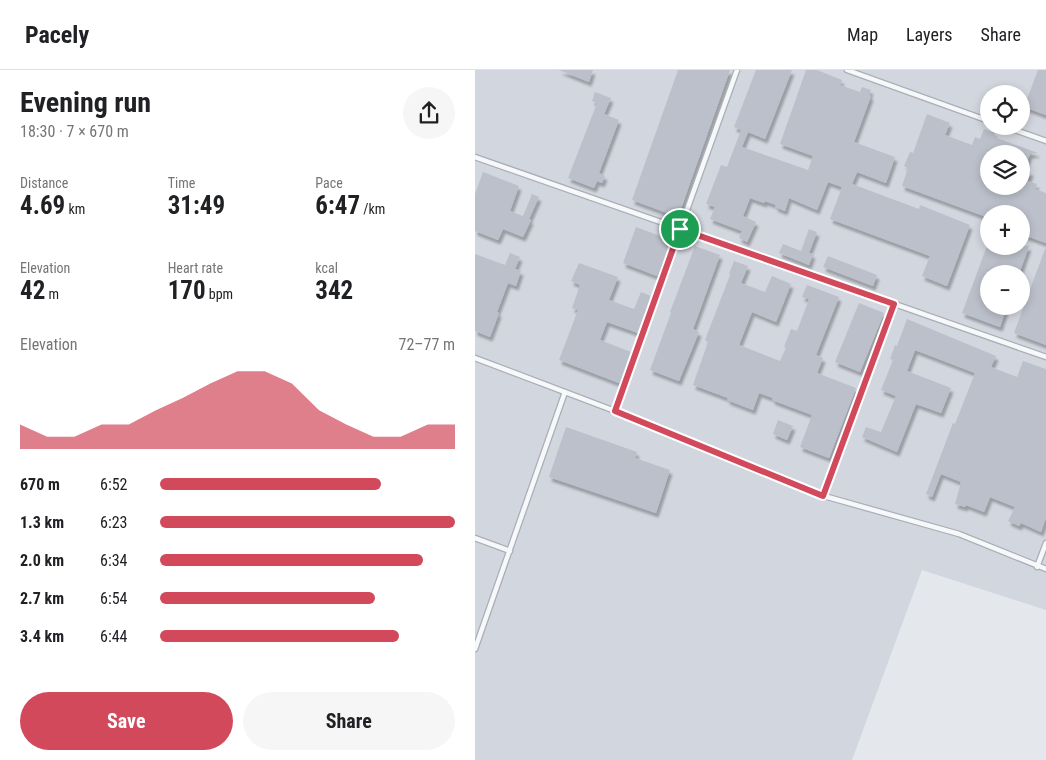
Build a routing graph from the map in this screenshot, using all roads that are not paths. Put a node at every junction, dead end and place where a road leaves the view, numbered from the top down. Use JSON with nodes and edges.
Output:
{"nodes":[{"id":1,"x":737,"y":70,"type":"edge"},
{"id":2,"x":847,"y":70,"type":"edge"},
{"id":3,"x":980,"y":118,"type":"edge"},
{"id":4,"x":1029,"y":135,"type":"edge"},
{"id":5,"x":1046,"y":141,"type":"edge"},
{"id":6,"x":475,"y":157,"type":"edge"},
{"id":7,"x":680,"y":229,"type":"junction"},
{"id":8,"x":894,"y":304,"type":"junction"},
{"id":9,"x":1046,"y":357,"type":"edge"},
{"id":10,"x":475,"y":358,"type":"edge"},
{"id":11,"x":565,"y":392,"type":"junction"},
{"id":12,"x":615,"y":411,"type":"junction"},
{"id":13,"x":823,"y":496,"type":"junction"},
{"id":14,"x":475,"y":538,"type":"edge"},
{"id":15,"x":1046,"y":543,"type":"edge"},
{"id":16,"x":510,"y":551,"type":"junction"},
{"id":17,"x":1037,"y":567,"type":"junction"},
{"id":18,"x":1046,"y":570,"type":"edge"},
{"id":19,"x":475,"y":648,"type":"edge"}],
"edges":[{"from":1,"to":7,"type":"lane"},
{"from":2,"to":3,"type":"lane"},
{"from":4,"to":5,"type":"lane"},
{"from":6,"to":7,"type":"lane"},
{"from":7,"to":8,"type":"lane"},
{"from":7,"to":12,"type":"lane"},
{"from":8,"to":9,"type":"lane"},
{"from":8,"to":13,"type":"lane"},
{"from":10,"to":11,"type":"lane"},
{"from":11,"to":12,"type":"lane"},
{"from":11,"to":16,"type":"lane"},
{"from":12,"to":13,"type":"lane"},
{"from":13,"to":17,"type":"lane"},
{"from":14,"to":16,"type":"lane"},
{"from":15,"to":17,"type":"lane"},
{"from":16,"to":19,"type":"lane"},
{"from":17,"to":18,"type":"lane"}]}
